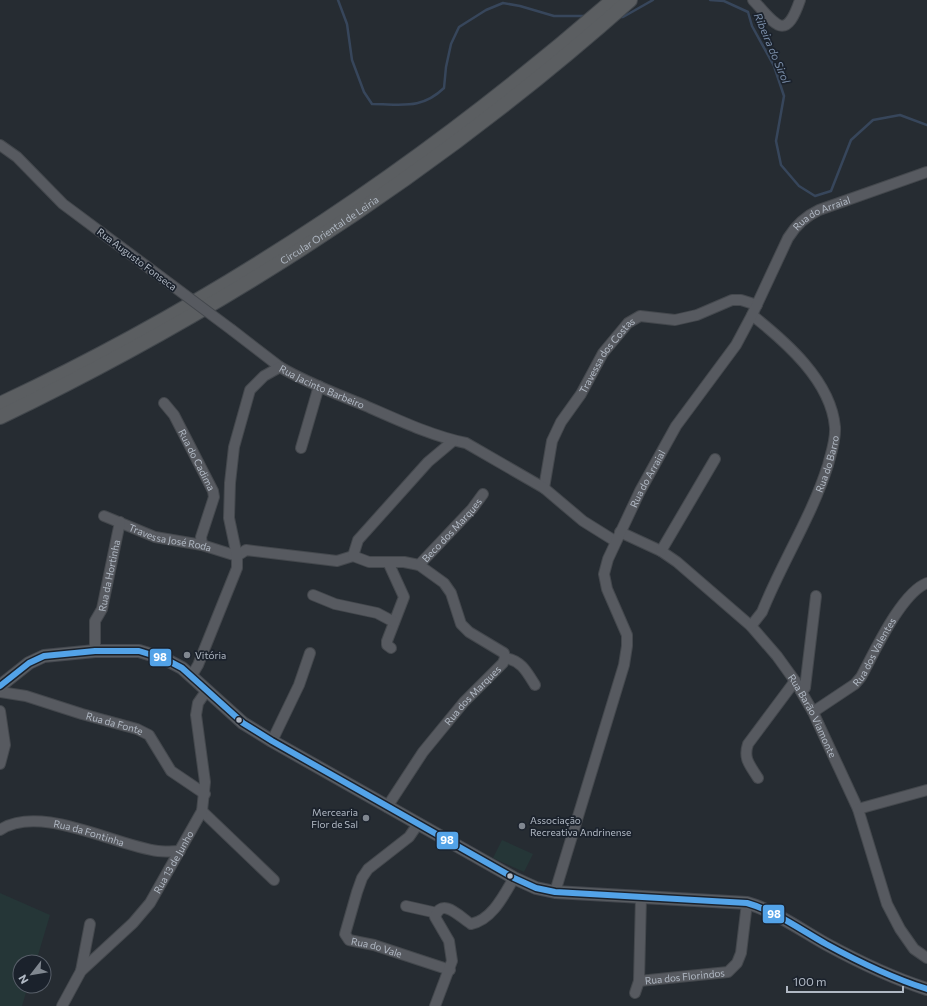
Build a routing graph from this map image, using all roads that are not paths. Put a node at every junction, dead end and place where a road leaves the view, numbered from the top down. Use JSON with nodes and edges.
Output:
{"nodes":[{"id":1,"x":613,"y":0,"type":"edge"},
{"id":2,"x":630,"y":0,"type":"edge"},
{"id":3,"x":753,"y":0,"type":"edge"},
{"id":4,"x":800,"y":0,"type":"edge"},
{"id":5,"x":494,"y":106,"type":"junction"},
{"id":6,"x":0,"y":145,"type":"edge"},
{"id":7,"x":927,"y":172,"type":"edge"},
{"id":8,"x":757,"y":305,"type":"junction"},
{"id":9,"x":752,"y":315,"type":"junction"},
{"id":10,"x":280,"y":367,"type":"junction"},
{"id":11,"x":319,"y":386,"type":"junction"},
{"id":12,"x":164,"y":403,"type":"dead end"},
{"id":13,"x":0,"y":404,"type":"edge"},
{"id":14,"x":0,"y":417,"type":"edge"},
{"id":15,"x":453,"y":440,"type":"junction"},
{"id":16,"x":301,"y":448,"type":"dead end"},
{"id":17,"x":715,"y":459,"type":"dead end"},
{"id":18,"x":544,"y":488,"type":"junction"},
{"id":19,"x":483,"y":494,"type":"dead end"},
{"id":20,"x":104,"y":516,"type":"dead end"},
{"id":21,"x":120,"y":522,"type":"junction"},
{"id":22,"x":618,"y":537,"type":"junction"},
{"id":23,"x":202,"y":545,"type":"junction"},
{"id":24,"x":661,"y":551,"type":"junction"},
{"id":25,"x":236,"y":556,"type":"junction"},
{"id":26,"x":353,"y":556,"type":"junction"},
{"id":27,"x":388,"y":562,"type":"junction"},
{"id":28,"x":419,"y":565,"type":"junction"},
{"id":29,"x":927,"y":583,"type":"edge"},
{"id":30,"x":313,"y":595,"type":"dead end"},
{"id":31,"x":816,"y":596,"type":"dead end"},
{"id":32,"x":394,"y":622,"type":"junction"},
{"id":33,"x":751,"y":626,"type":"junction"},
{"id":34,"x":392,"y":648,"type":"dead end"},
{"id":35,"x":95,"y":651,"type":"junction"},
{"id":36,"x":310,"y":653,"type":"dead end"},
{"id":37,"x":505,"y":658,"type":"junction"},
{"id":38,"x":192,"y":675,"type":"junction"},
{"id":39,"x":795,"y":681,"type":"junction"},
{"id":40,"x":534,"y":685,"type":"dead end"},
{"id":41,"x":0,"y":686,"type":"edge"},
{"id":42,"x":207,"y":690,"type":"junction"},
{"id":43,"x":801,"y":691,"type":"junction"},
{"id":44,"x":0,"y":692,"type":"edge"},
{"id":45,"x":0,"y":711,"type":"edge"},
{"id":46,"x":813,"y":712,"type":"junction"},
{"id":47,"x":272,"y":741,"type":"junction"},
{"id":48,"x":0,"y":764,"type":"edge"},
{"id":49,"x":758,"y":778,"type":"dead end"},
{"id":50,"x":927,"y":790,"type":"edge"},
{"id":51,"x":205,"y":794,"type":"junction"},
{"id":52,"x":387,"y":807,"type":"junction"},
{"id":53,"x":858,"y":809,"type":"junction"},
{"id":54,"x":202,"y":811,"type":"junction"},
{"id":55,"x":418,"y":824,"type":"junction"},
{"id":56,"x":0,"y":830,"type":"edge"},
{"id":57,"x":180,"y":851,"type":"junction"},
{"id":58,"x":514,"y":878,"type":"junction"},
{"id":59,"x":274,"y":880,"type":"dead end"},
{"id":60,"x":555,"y":892,"type":"junction"},
{"id":61,"x":641,"y":897,"type":"junction"},
{"id":62,"x":747,"y":903,"type":"junction"},
{"id":63,"x":406,"y":906,"type":"dead end"},
{"id":64,"x":437,"y":913,"type":"junction"},
{"id":65,"x":90,"y":924,"type":"dead end"},
{"id":66,"x":927,"y":958,"type":"edge"},
{"id":67,"x":450,"y":970,"type":"junction"},
{"id":68,"x":81,"y":971,"type":"junction"},
{"id":69,"x":639,"y":981,"type":"junction"},
{"id":70,"x":927,"y":989,"type":"edge"},
{"id":71,"x":635,"y":992,"type":"dead end"},
{"id":72,"x":62,"y":1006,"type":"edge"},
{"id":73,"x":435,"y":1006,"type":"edge"}],
"edges":[{"from":1,"to":5,"type":"highway","name":"Circular Oriental de Leiria"},
{"from":2,"to":5,"type":"highway","name":"Circular Oriental de Leiria"},
{"from":3,"to":4,"type":"street"},
{"from":5,"to":13,"type":"highway","name":"Circular Oriental de Leiria"},
{"from":5,"to":14,"type":"highway","name":"Circular Oriental de Leiria"},
{"from":6,"to":10,"type":"street","name":"Rua Augusto Fonseca","bridge":true},
{"from":7,"to":8,"type":"street","name":"Rua do Arraial"},
{"from":8,"to":9,"type":"street","name":"Rua do Arraial"},
{"from":8,"to":18,"type":"street","name":"Travessa dos Costas"},
{"from":9,"to":22,"type":"street","name":"Rua do Arraial"},
{"from":9,"to":33,"type":"street","name":"Rua do Barro"},
{"from":10,"to":11,"type":"street","name":"Rua Jacinto Barbeiro"},
{"from":10,"to":25,"type":"street","name":"Rua Jacinto Barbeiro"},
{"from":11,"to":15,"type":"street","name":"Rua Jacinto Barbeiro"},
{"from":11,"to":16,"type":"street"},
{"from":12,"to":23,"type":"street","name":"Rua do Cadima"},
{"from":15,"to":18,"type":"street","name":"Rua Jacinto Barbeiro"},
{"from":15,"to":26,"type":"street"},
{"from":17,"to":24,"type":"street"},
{"from":18,"to":22,"type":"street","name":"Rua Jacinto Barbeiro"},
{"from":19,"to":28,"type":"street","name":"Beco dos Marques"},
{"from":20,"to":21,"type":"street","name":"Travessa José Roda"},
{"from":21,"to":23,"type":"street","name":"Travessa José Roda"},
{"from":21,"to":35,"type":"street","name":"Rua da Hortinha"},
{"from":22,"to":24,"type":"street","name":"Rua Barão Viamonte"},
{"from":22,"to":60,"type":"street","name":"Rua do Arraial"},
{"from":23,"to":25,"type":"street","name":"Travessa José Roda"},
{"from":24,"to":33,"type":"street","name":"Rua Barão Viamonte"},
{"from":25,"to":26,"type":"street"},
{"from":25,"to":38,"type":"street","name":"Rua Jacinto Barbeiro"},
{"from":26,"to":27,"type":"street","name":"Rua dos Marques"},
{"from":27,"to":28,"type":"street","name":"Rua dos Marques"},
{"from":27,"to":32,"type":"street"},
{"from":28,"to":37,"type":"street","name":"Rua dos Marques"},
{"from":29,"to":46,"type":"street","name":"Rua dos Valentes"},
{"from":30,"to":32,"type":"street"},
{"from":31,"to":43,"type":"street"},
{"from":32,"to":34,"type":"street"},
{"from":33,"to":39,"type":"street","name":"Rua Barão Viamonte"},
{"from":35,"to":38,"type":"main road"},
{"from":35,"to":41,"type":"main road"},
{"from":36,"to":47,"type":"street"},
{"from":37,"to":40,"type":"street"},
{"from":37,"to":52,"type":"street","name":"Rua dos Marques"},
{"from":38,"to":42,"type":"main road"},
{"from":39,"to":43,"type":"street","name":"Rua Barão Viamonte"},
{"from":39,"to":49,"type":"street"},
{"from":42,"to":47,"type":"main road"},
{"from":42,"to":51,"type":"street","name":"Rua 13 de Junho"},
{"from":43,"to":46,"type":"street","name":"Rua Barão Viamonte"},
{"from":44,"to":51,"type":"street","name":"Rua da Fonte"},
{"from":45,"to":48,"type":"street"},
{"from":46,"to":53,"type":"street","name":"Rua Barão Viamonte"},
{"from":47,"to":52,"type":"main road"},
{"from":50,"to":53,"type":"street"},
{"from":51,"to":54,"type":"street","name":"Rua 13 de Junho"},
{"from":52,"to":55,"type":"main road"},
{"from":53,"to":66,"type":"street","name":"Rua Barão Viamonte"},
{"from":54,"to":57,"type":"street","name":"Rua 13 de Junho"},
{"from":54,"to":59,"type":"street"},
{"from":55,"to":58,"type":"main road"},
{"from":55,"to":67,"type":"street","name":"Rua do Vale"},
{"from":56,"to":57,"type":"street","name":"Rua da Fontinha"},
{"from":57,"to":68,"type":"street","name":"Rua 13 de Junho"},
{"from":58,"to":60,"type":"main road"},
{"from":58,"to":64,"type":"street"},
{"from":60,"to":61,"type":"main road"},
{"from":61,"to":62,"type":"main road"},
{"from":61,"to":69,"type":"street"},
{"from":62,"to":69,"type":"street","name":"Rua dos Florindos"},
{"from":62,"to":70,"type":"main road"},
{"from":63,"to":64,"type":"street"},
{"from":64,"to":67,"type":"street"},
{"from":65,"to":68,"type":"street"},
{"from":67,"to":73,"type":"street"},
{"from":68,"to":72,"type":"street","name":"Rua 13 de Junho"},
{"from":69,"to":71,"type":"street"}]}
